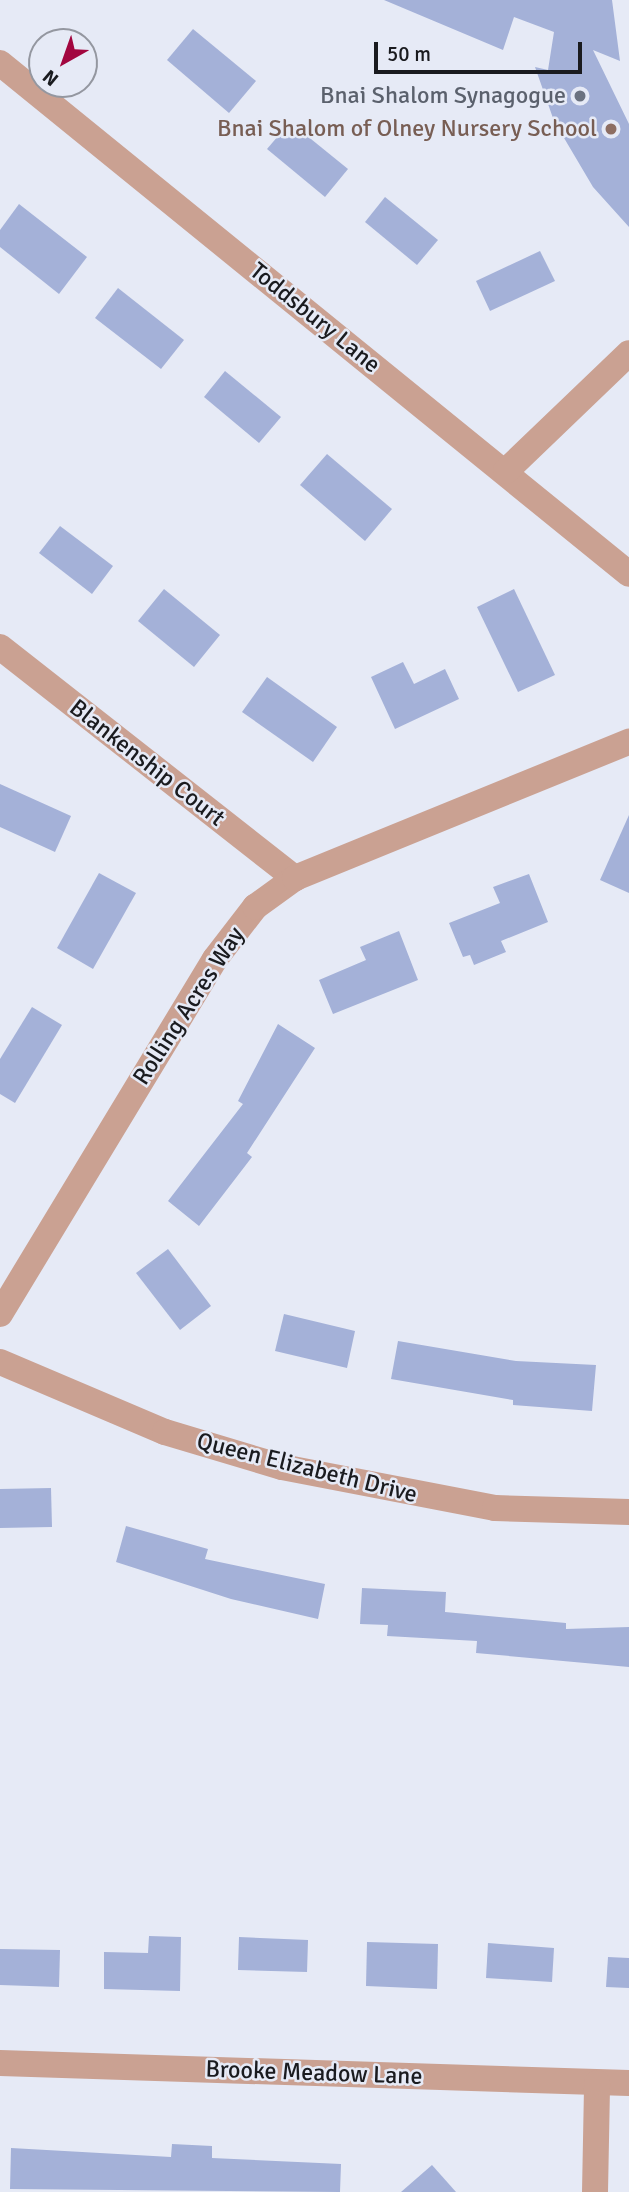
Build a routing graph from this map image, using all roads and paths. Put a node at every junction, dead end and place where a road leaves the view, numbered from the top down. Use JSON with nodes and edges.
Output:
{"nodes":[{"id":1,"x":0,"y":62,"type":"edge"},
{"id":2,"x":629,"y":353,"type":"edge"},
{"id":3,"x":506,"y":471,"type":"junction"},
{"id":4,"x":629,"y":574,"type":"edge"},
{"id":5,"x":0,"y":648,"type":"edge"},
{"id":6,"x":629,"y":742,"type":"edge"},
{"id":7,"x":295,"y":878,"type":"junction"},
{"id":8,"x":0,"y":1314,"type":"edge"},
{"id":9,"x":0,"y":1362,"type":"edge"},
{"id":10,"x":629,"y":1513,"type":"edge"},
{"id":11,"x":0,"y":2063,"type":"edge"},
{"id":12,"x":597,"y":2082,"type":"junction"},
{"id":13,"x":629,"y":2084,"type":"edge"},
{"id":14,"x":596,"y":2192,"type":"edge"}],
"edges":[{"from":1,"to":3,"type":"street","name":"Toddsbury Lane"},
{"from":2,"to":3,"type":"street"},
{"from":3,"to":4,"type":"street","name":"Toddsbury Lane"},
{"from":5,"to":7,"type":"street","name":"Blankenship Court"},
{"from":6,"to":7,"type":"street","name":"Rolling Acres Way"},
{"from":7,"to":8,"type":"street","name":"Rolling Acres Way"},
{"from":9,"to":10,"type":"street","name":"Queen Elizabeth Drive"},
{"from":11,"to":12,"type":"street","name":"Brooke Meadow Lane"},
{"from":12,"to":13,"type":"street","name":"Brooke Meadow Lane"},
{"from":12,"to":14,"type":"street"}]}
